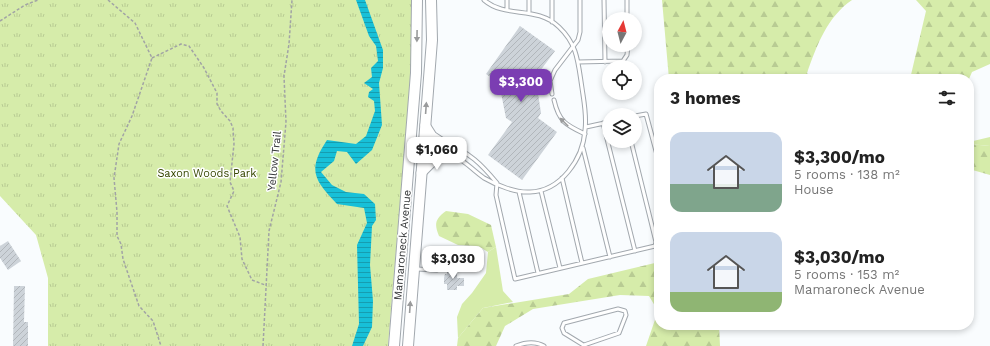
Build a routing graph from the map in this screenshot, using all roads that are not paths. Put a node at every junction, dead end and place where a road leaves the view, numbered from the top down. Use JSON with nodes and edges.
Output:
{"nodes":[{"id":1,"x":417,"y":0,"type":"edge"},
{"id":2,"x":431,"y":0,"type":"edge"},
{"id":3,"x":484,"y":0,"type":"edge"},
{"id":4,"x":507,"y":0,"type":"edge"},
{"id":5,"x":529,"y":0,"type":"edge"},
{"id":6,"x":552,"y":0,"type":"edge"},
{"id":7,"x":580,"y":0,"type":"edge"},
{"id":8,"x":604,"y":0,"type":"edge"},
{"id":9,"x":627,"y":0,"type":"edge"},
{"id":10,"x":507,"y":10,"type":"junction"},
{"id":11,"x":529,"y":12,"type":"junction"},
{"id":12,"x":627,"y":12,"type":"edge"},
{"id":13,"x":552,"y":22,"type":"junction"},
{"id":14,"x":574,"y":46,"type":"junction"},
{"id":15,"x":605,"y":60,"type":"edge"},
{"id":16,"x":578,"y":62,"type":"junction"},
{"id":17,"x":602,"y":62,"type":"edge"},
{"id":18,"x":552,"y":94,"type":"dead end"},
{"id":19,"x":554,"y":100,"type":"dead end"},
{"id":20,"x":642,"y":115,"type":"edge"},
{"id":21,"x":602,"y":123,"type":"edge"},
{"id":22,"x":425,"y":125,"type":"junction"},
{"id":23,"x":586,"y":127,"type":"junction"},
{"id":24,"x":585,"y":134,"type":"junction"},
{"id":25,"x":444,"y":144,"type":"junction"},
{"id":26,"x":654,"y":144,"type":"edge"},
{"id":27,"x":582,"y":146,"type":"junction"},
{"id":28,"x":410,"y":148,"type":"junction"},
{"id":29,"x":609,"y":148,"type":"edge"},
{"id":30,"x":633,"y":148,"type":"edge"},
{"id":31,"x":423,"y":149,"type":"junction"},
{"id":32,"x":442,"y":154,"type":"junction"},
{"id":33,"x":421,"y":173,"type":"junction"},
{"id":34,"x":562,"y":178,"type":"junction"},
{"id":35,"x":497,"y":183,"type":"junction"},
{"id":36,"x":541,"y":191,"type":"junction"},
{"id":37,"x":519,"y":192,"type":"junction"},
{"id":38,"x":654,"y":226,"type":"edge"},
{"id":39,"x":654,"y":246,"type":"edge"},
{"id":40,"x":635,"y":251,"type":"junction"},
{"id":41,"x":478,"y":256,"type":"dead end"},
{"id":42,"x":610,"y":257,"type":"junction"},
{"id":43,"x":582,"y":263,"type":"junction"},
{"id":44,"x":560,"y":268,"type":"junction"},
{"id":45,"x":413,"y":269,"type":"junction"},
{"id":46,"x":538,"y":273,"type":"junction"},
{"id":47,"x":538,"y":344,"type":"edge"},
{"id":48,"x":585,"y":345,"type":"edge"},
{"id":49,"x":394,"y":346,"type":"edge"},
{"id":50,"x":408,"y":346,"type":"edge"},
{"id":51,"x":516,"y":346,"type":"edge"},
{"id":52,"x":544,"y":346,"type":"edge"}],
"edges":[{"from":1,"to":28,"type":"main road","name":"Mamaroneck Avenue","one_way":true},
{"from":22,"to":2,"type":"main road","name":"Mamaroneck Avenue","one_way":true},
{"from":3,"to":10,"type":"lane"},
{"from":4,"to":10,"type":"lane"},
{"from":5,"to":11,"type":"lane"},
{"from":6,"to":13,"type":"lane"},
{"from":7,"to":14,"type":"lane"},
{"from":8,"to":15,"type":"lane"},
{"from":9,"to":12,"type":"lane"},
{"from":10,"to":11,"type":"lane"},
{"from":11,"to":13,"type":"lane"},
{"from":13,"to":14,"type":"lane"},
{"from":14,"to":16,"type":"lane"},
{"from":14,"to":18,"type":"lane"},
{"from":16,"to":17,"type":"lane"},
{"from":16,"to":23,"type":"lane"},
{"from":24,"to":19,"type":"lane","one_way":true},
{"from":20,"to":26,"type":"lane"},
{"from":21,"to":23,"type":"lane"},
{"from":22,"to":25,"type":"main road"},
{"from":22,"to":31,"type":"main road","name":"Mamaroneck Avenue"},
{"from":23,"to":24,"type":"lane"},
{"from":24,"to":27,"type":"lane"},
{"from":25,"to":31,"type":"lane"},
{"from":25,"to":35,"type":"lane"},
{"from":27,"to":34,"type":"lane"},
{"from":27,"to":42,"type":"lane"},
{"from":28,"to":31,"type":"lane"},
{"from":28,"to":31,"type":"lane"},
{"from":28,"to":49,"type":"main road","name":"Mamaroneck Avenue"},
{"from":29,"to":40,"type":"lane"},
{"from":30,"to":38,"type":"lane"},
{"from":31,"to":32,"type":"lane"},
{"from":31,"to":33,"type":"main road","name":"Mamaroneck Avenue"},
{"from":32,"to":33,"type":"main road"},
{"from":32,"to":35,"type":"lane"},
{"from":33,"to":45,"type":"main road","name":"Mamaroneck Avenue"},
{"from":34,"to":36,"type":"lane"},
{"from":34,"to":43,"type":"lane"},
{"from":35,"to":37,"type":"lane"},
{"from":35,"to":46,"type":"lane"},
{"from":36,"to":37,"type":"lane"},
{"from":36,"to":44,"type":"lane"},
{"from":37,"to":46,"type":"lane"},
{"from":39,"to":40,"type":"lane"},
{"from":40,"to":42,"type":"lane"},
{"from":41,"to":45,"type":"lane"},
{"from":42,"to":43,"type":"lane"},
{"from":43,"to":44,"type":"lane"},
{"from":44,"to":46,"type":"lane"},
{"from":50,"to":45,"type":"main road","name":"Mamaroneck Avenue","one_way":true},
{"from":47,"to":51,"type":"lane"},
{"from":47,"to":52,"type":"lane"},
{"from":48,"to":48,"type":"lane"}]}
